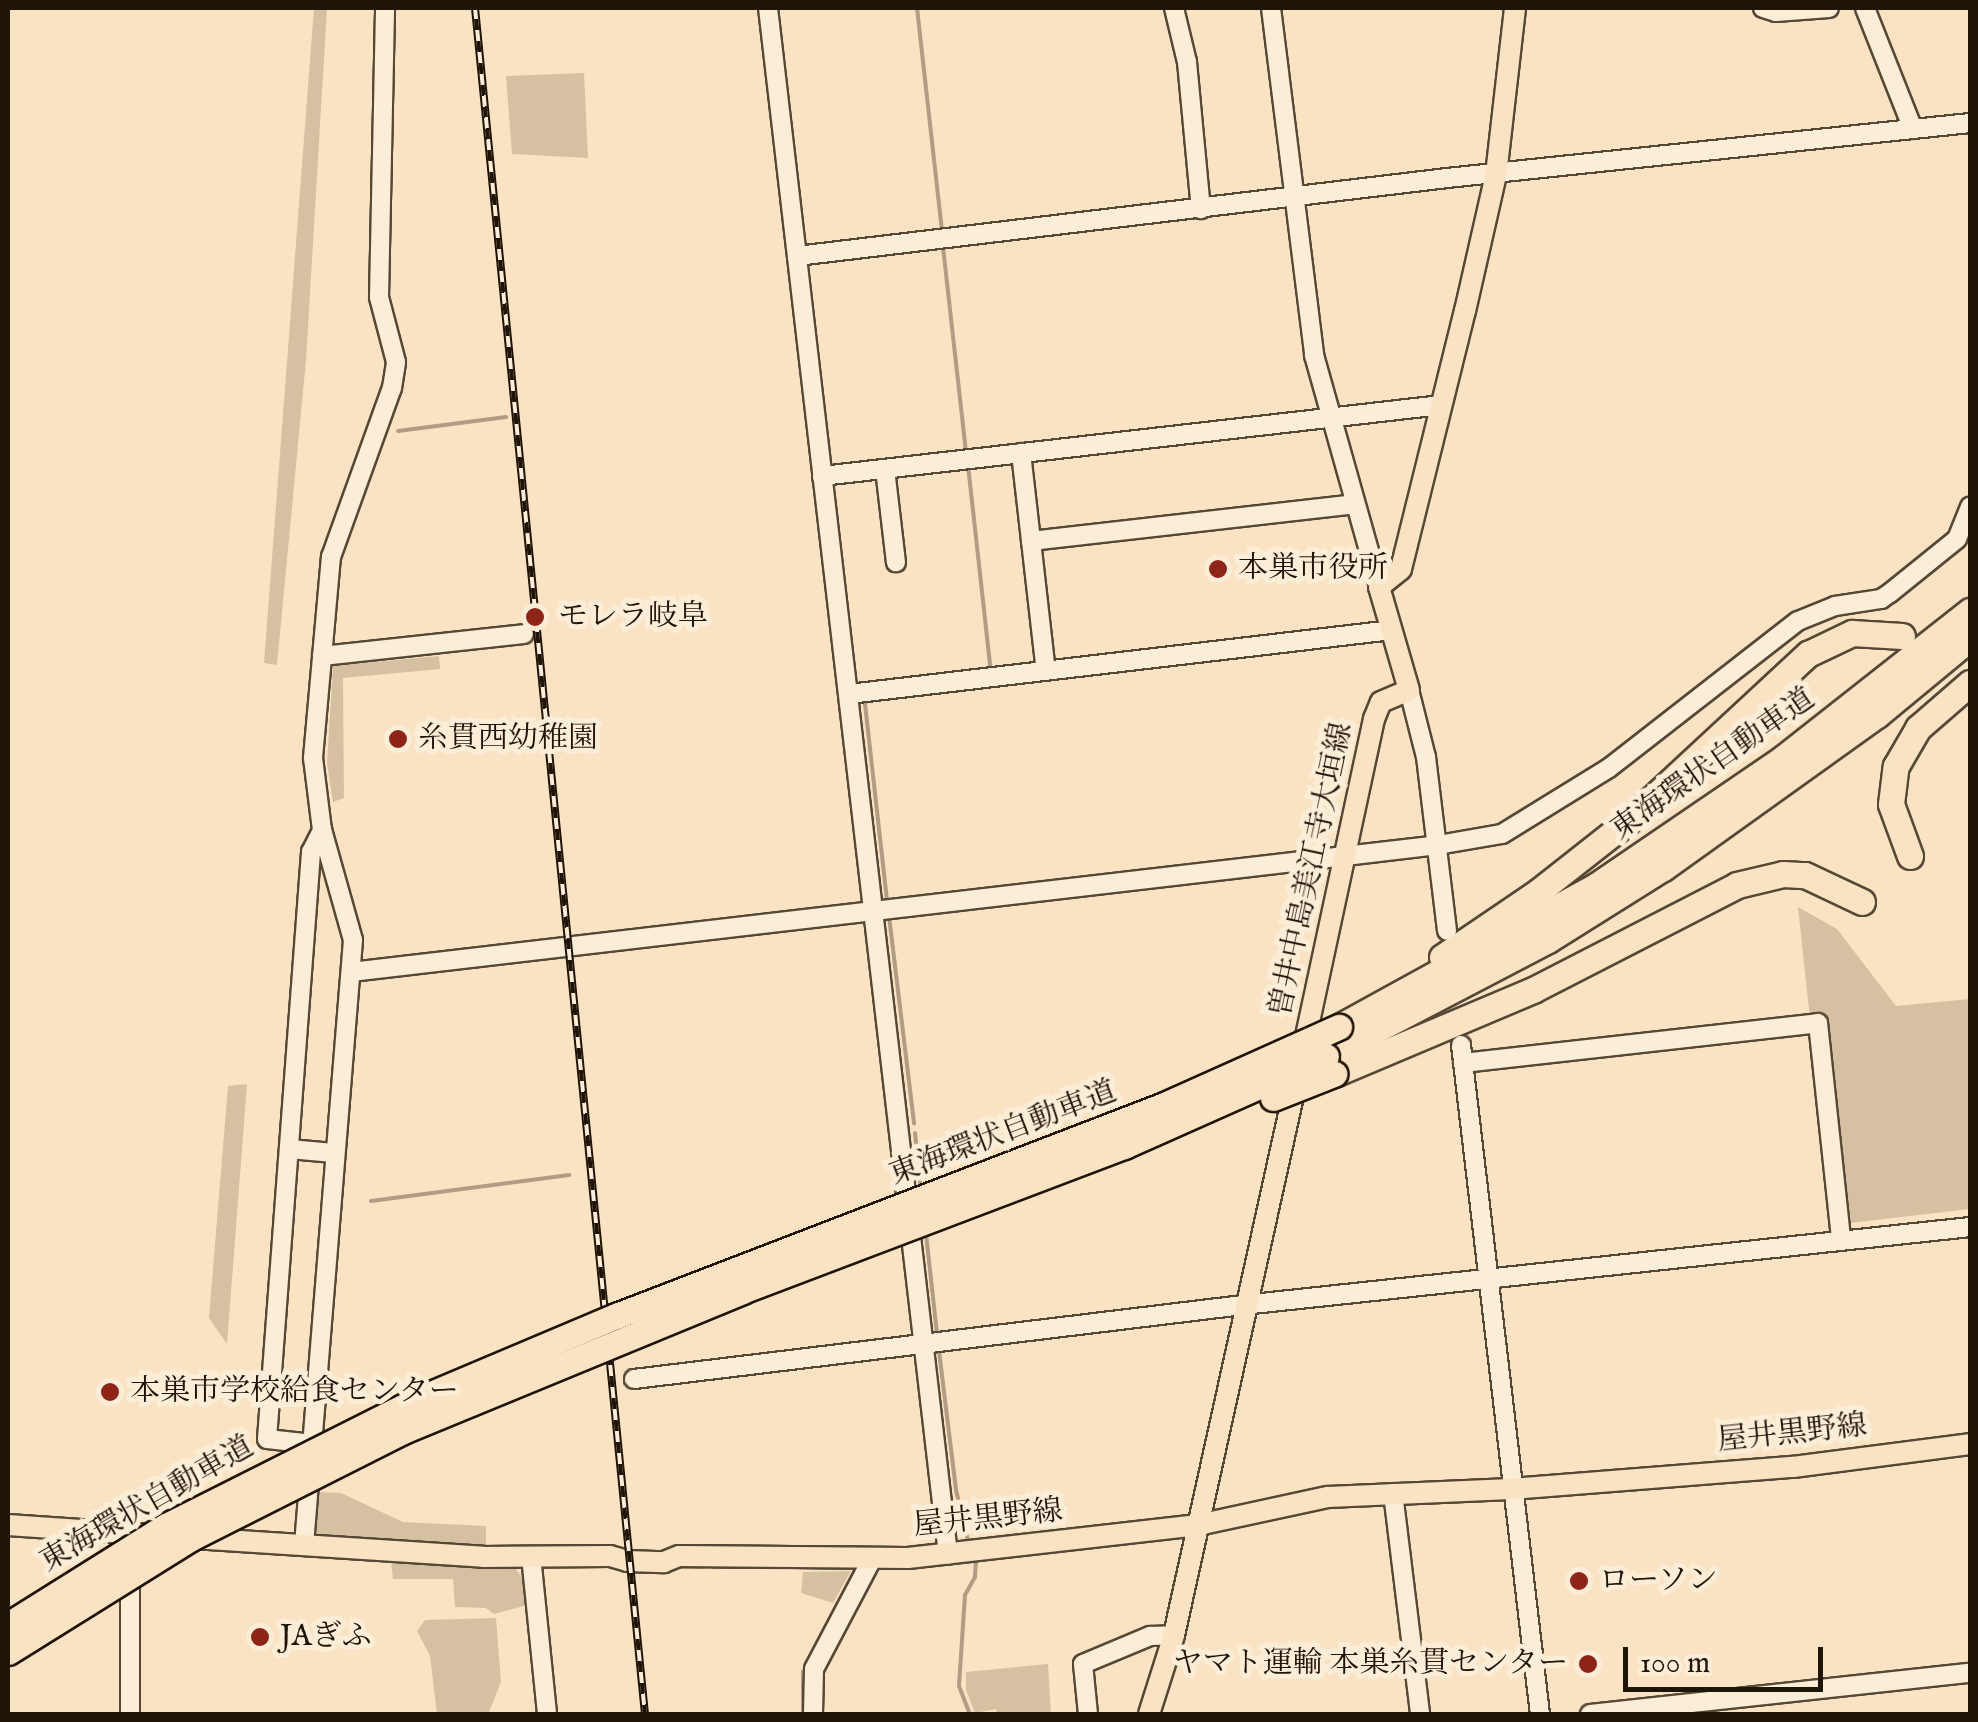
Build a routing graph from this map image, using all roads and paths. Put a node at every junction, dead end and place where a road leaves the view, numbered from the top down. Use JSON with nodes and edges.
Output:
{"nodes":[{"id":1,"x":385,"y":8,"type":"edge"},
{"id":2,"x":768,"y":8,"type":"edge"},
{"id":3,"x":1174,"y":8,"type":"edge"},
{"id":4,"x":1270,"y":8,"type":"edge"},
{"id":5,"x":1515,"y":8,"type":"edge"},
{"id":6,"x":1763,"y":8,"type":"edge"},
{"id":7,"x":1829,"y":8,"type":"edge"},
{"id":8,"x":1865,"y":8,"type":"edge"},
{"id":9,"x":1970,"y":122,"type":"edge"},
{"id":10,"x":1913,"y":129,"type":"junction"},
{"id":11,"x":1496,"y":175,"type":"junction"},
{"id":12,"x":1293,"y":198,"type":"junction"},
{"id":13,"x":1201,"y":209,"type":"junction"},
{"id":14,"x":796,"y":256,"type":"junction"},
{"id":15,"x":1441,"y":405,"type":"junction"},
{"id":16,"x":1330,"y":416,"type":"junction"},
{"id":17,"x":1020,"y":453,"type":"junction"},
{"id":18,"x":885,"y":469,"type":"junction"},
{"id":19,"x":822,"y":476,"type":"junction"},
{"id":20,"x":1354,"y":504,"type":"junction"},
{"id":21,"x":1970,"y":506,"type":"edge"},
{"id":22,"x":1031,"y":541,"type":"junction"},
{"id":23,"x":896,"y":562,"type":"dead end"},
{"id":24,"x":1378,"y":587,"type":"junction"},
{"id":25,"x":1970,"y":611,"type":"edge"},
{"id":26,"x":1392,"y":630,"type":"junction"},
{"id":27,"x":524,"y":634,"type":"dead end"},
{"id":28,"x":1902,"y":636,"type":"dead end"},
{"id":29,"x":1970,"y":638,"type":"edge"},
{"id":30,"x":322,"y":656,"type":"junction"},
{"id":31,"x":1046,"y":671,"type":"junction"},
{"id":32,"x":1970,"y":683,"type":"edge"},
{"id":33,"x":1409,"y":690,"type":"junction"},
{"id":34,"x":849,"y":694,"type":"junction"},
{"id":35,"x":322,"y":830,"type":"junction"},
{"id":36,"x":1438,"y":845,"type":"junction"},
{"id":37,"x":1345,"y":856,"type":"junction"},
{"id":38,"x":1910,"y":856,"type":"dead end"},
{"id":39,"x":1862,"y":902,"type":"dead end"},
{"id":40,"x":872,"y":910,"type":"junction"},
{"id":41,"x":1448,"y":931,"type":"dead end"},
{"id":42,"x":351,"y":972,"type":"junction"},
{"id":43,"x":1339,"y":1027,"type":"junction"},
{"id":44,"x":1330,"y":1065,"type":"junction"},
{"id":45,"x":290,"y":1148,"type":"junction"},
{"id":46,"x":334,"y":1152,"type":"junction"},
{"id":47,"x":1970,"y":1227,"type":"edge"},
{"id":48,"x":1841,"y":1240,"type":"junction"},
{"id":49,"x":1490,"y":1278,"type":"junction"},
{"id":50,"x":1244,"y":1305,"type":"junction"},
{"id":51,"x":922,"y":1346,"type":"junction"},
{"id":52,"x":634,"y":1378,"type":"dead end"},
{"id":53,"x":314,"y":1444,"type":"junction"},
{"id":54,"x":1970,"y":1444,"type":"edge"},
{"id":55,"x":1511,"y":1489,"type":"junction"},
{"id":56,"x":1394,"y":1494,"type":"junction"},
{"id":57,"x":8,"y":1525,"type":"edge"},
{"id":58,"x":1198,"y":1525,"type":"junction"},
{"id":59,"x":130,"y":1534,"type":"junction"},
{"id":60,"x":304,"y":1546,"type":"junction"},
{"id":61,"x":531,"y":1556,"type":"junction"},
{"id":62,"x":948,"y":1556,"type":"junction"},
{"id":63,"x":872,"y":1558,"type":"junction"},
{"id":64,"x":8,"y":1625,"type":"edge"},
{"id":65,"x":1174,"y":1635,"type":"junction"},
{"id":66,"x":8,"y":1652,"type":"edge"},
{"id":67,"x":1970,"y":1673,"type":"edge"},
{"id":68,"x":130,"y":1714,"type":"edge"},
{"id":69,"x":547,"y":1714,"type":"edge"},
{"id":70,"x":813,"y":1714,"type":"edge"},
{"id":71,"x":1088,"y":1714,"type":"edge"},
{"id":72,"x":1149,"y":1714,"type":"edge"},
{"id":73,"x":1420,"y":1714,"type":"edge"},
{"id":74,"x":1540,"y":1714,"type":"edge"},
{"id":75,"x":1590,"y":1714,"type":"edge"}],
"edges":[{"from":1,"to":30,"type":"street"},
{"from":2,"to":14,"type":"street"},
{"from":3,"to":13,"type":"street"},
{"from":4,"to":12,"type":"street"},
{"from":5,"to":11,"type":"main road"},
{"from":6,"to":7,"type":"street"},
{"from":8,"to":10,"type":"street"},
{"from":9,"to":10,"type":"street"},
{"from":10,"to":11,"type":"street"},
{"from":11,"to":12,"type":"street"},
{"from":11,"to":15,"type":"main road"},
{"from":12,"to":13,"type":"street"},
{"from":12,"to":16,"type":"street"},
{"from":13,"to":14,"type":"street"},
{"from":14,"to":19,"type":"street"},
{"from":15,"to":16,"type":"street"},
{"from":15,"to":24,"type":"main road"},
{"from":16,"to":17,"type":"street"},
{"from":16,"to":20,"type":"street"},
{"from":17,"to":18,"type":"street"},
{"from":17,"to":22,"type":"street"},
{"from":18,"to":19,"type":"street"},
{"from":18,"to":23,"type":"street"},
{"from":19,"to":34,"type":"street"},
{"from":20,"to":22,"type":"street"},
{"from":20,"to":24,"type":"street"},
{"from":21,"to":36,"type":"street"},
{"from":22,"to":31,"type":"street"},
{"from":24,"to":26,"type":"main road"},
{"from":25,"to":43,"type":"highway","name":"東海環状自動車道"},
{"from":26,"to":31,"type":"street"},
{"from":26,"to":33,"type":"main road"},
{"from":27,"to":30,"type":"street"},
{"from":28,"to":43,"type":"highway"},
{"from":29,"to":44,"type":"highway","name":"東海環状自動車道"},
{"from":30,"to":35,"type":"street"},
{"from":31,"to":34,"type":"street"},
{"from":32,"to":38,"type":"highway"},
{"from":33,"to":36,"type":"street"},
{"from":33,"to":37,"type":"main road","name":"曽井中島美江寺大垣線"},
{"from":34,"to":40,"type":"street"},
{"from":35,"to":42,"type":"street"},
{"from":35,"to":45,"type":"street"},
{"from":36,"to":37,"type":"street"},
{"from":36,"to":41,"type":"street"},
{"from":37,"to":40,"type":"street"},
{"from":37,"to":50,"type":"main road","name":"曽井中島美江寺大垣線"},
{"from":39,"to":44,"type":"highway"},
{"from":40,"to":42,"type":"street"},
{"from":40,"to":51,"type":"street"},
{"from":42,"to":46,"type":"street"},
{"from":43,"to":64,"type":"highway","name":"東海環状自動車道","bridge":true},
{"from":44,"to":66,"type":"highway","name":"東海環状自動車道","bridge":true},
{"from":45,"to":46,"type":"street"},
{"from":45,"to":53,"type":"street"},
{"from":46,"to":53,"type":"street"},
{"from":47,"to":48,"type":"street"},
{"from":48,"to":49,"type":"street"},
{"from":48,"to":49,"type":"street"},
{"from":49,"to":50,"type":"street"},
{"from":49,"to":55,"type":"street"},
{"from":50,"to":51,"type":"street"},
{"from":50,"to":58,"type":"main road","name":"曽井中島美江寺大垣線"},
{"from":51,"to":52,"type":"street"},
{"from":51,"to":62,"type":"street"},
{"from":53,"to":60,"type":"street"},
{"from":54,"to":55,"type":"main road","name":"屋井黒野線"},
{"from":55,"to":56,"type":"main road","name":"屋井黒野線"},
{"from":55,"to":74,"type":"street"},
{"from":56,"to":58,"type":"main road","name":"屋井黒野線"},
{"from":56,"to":73,"type":"street"},
{"from":57,"to":59,"type":"main road","name":"屋井黒野線"},
{"from":58,"to":62,"type":"main road","name":"屋井黒野線"},
{"from":58,"to":65,"type":"main road","name":"曽井中島美江寺大垣線"},
{"from":59,"to":60,"type":"main road","name":"屋井黒野線"},
{"from":59,"to":68,"type":"street"},
{"from":60,"to":61,"type":"main road","name":"屋井黒野線"},
{"from":61,"to":63,"type":"main road","name":"屋井黒野線"},
{"from":61,"to":69,"type":"street"},
{"from":62,"to":63,"type":"main road","name":"屋井黒野線"},
{"from":63,"to":70,"type":"street"},
{"from":65,"to":71,"type":"street"},
{"from":65,"to":72,"type":"main road","name":"曽井中島美江寺大垣線"},
{"from":67,"to":75,"type":"street"}]}
